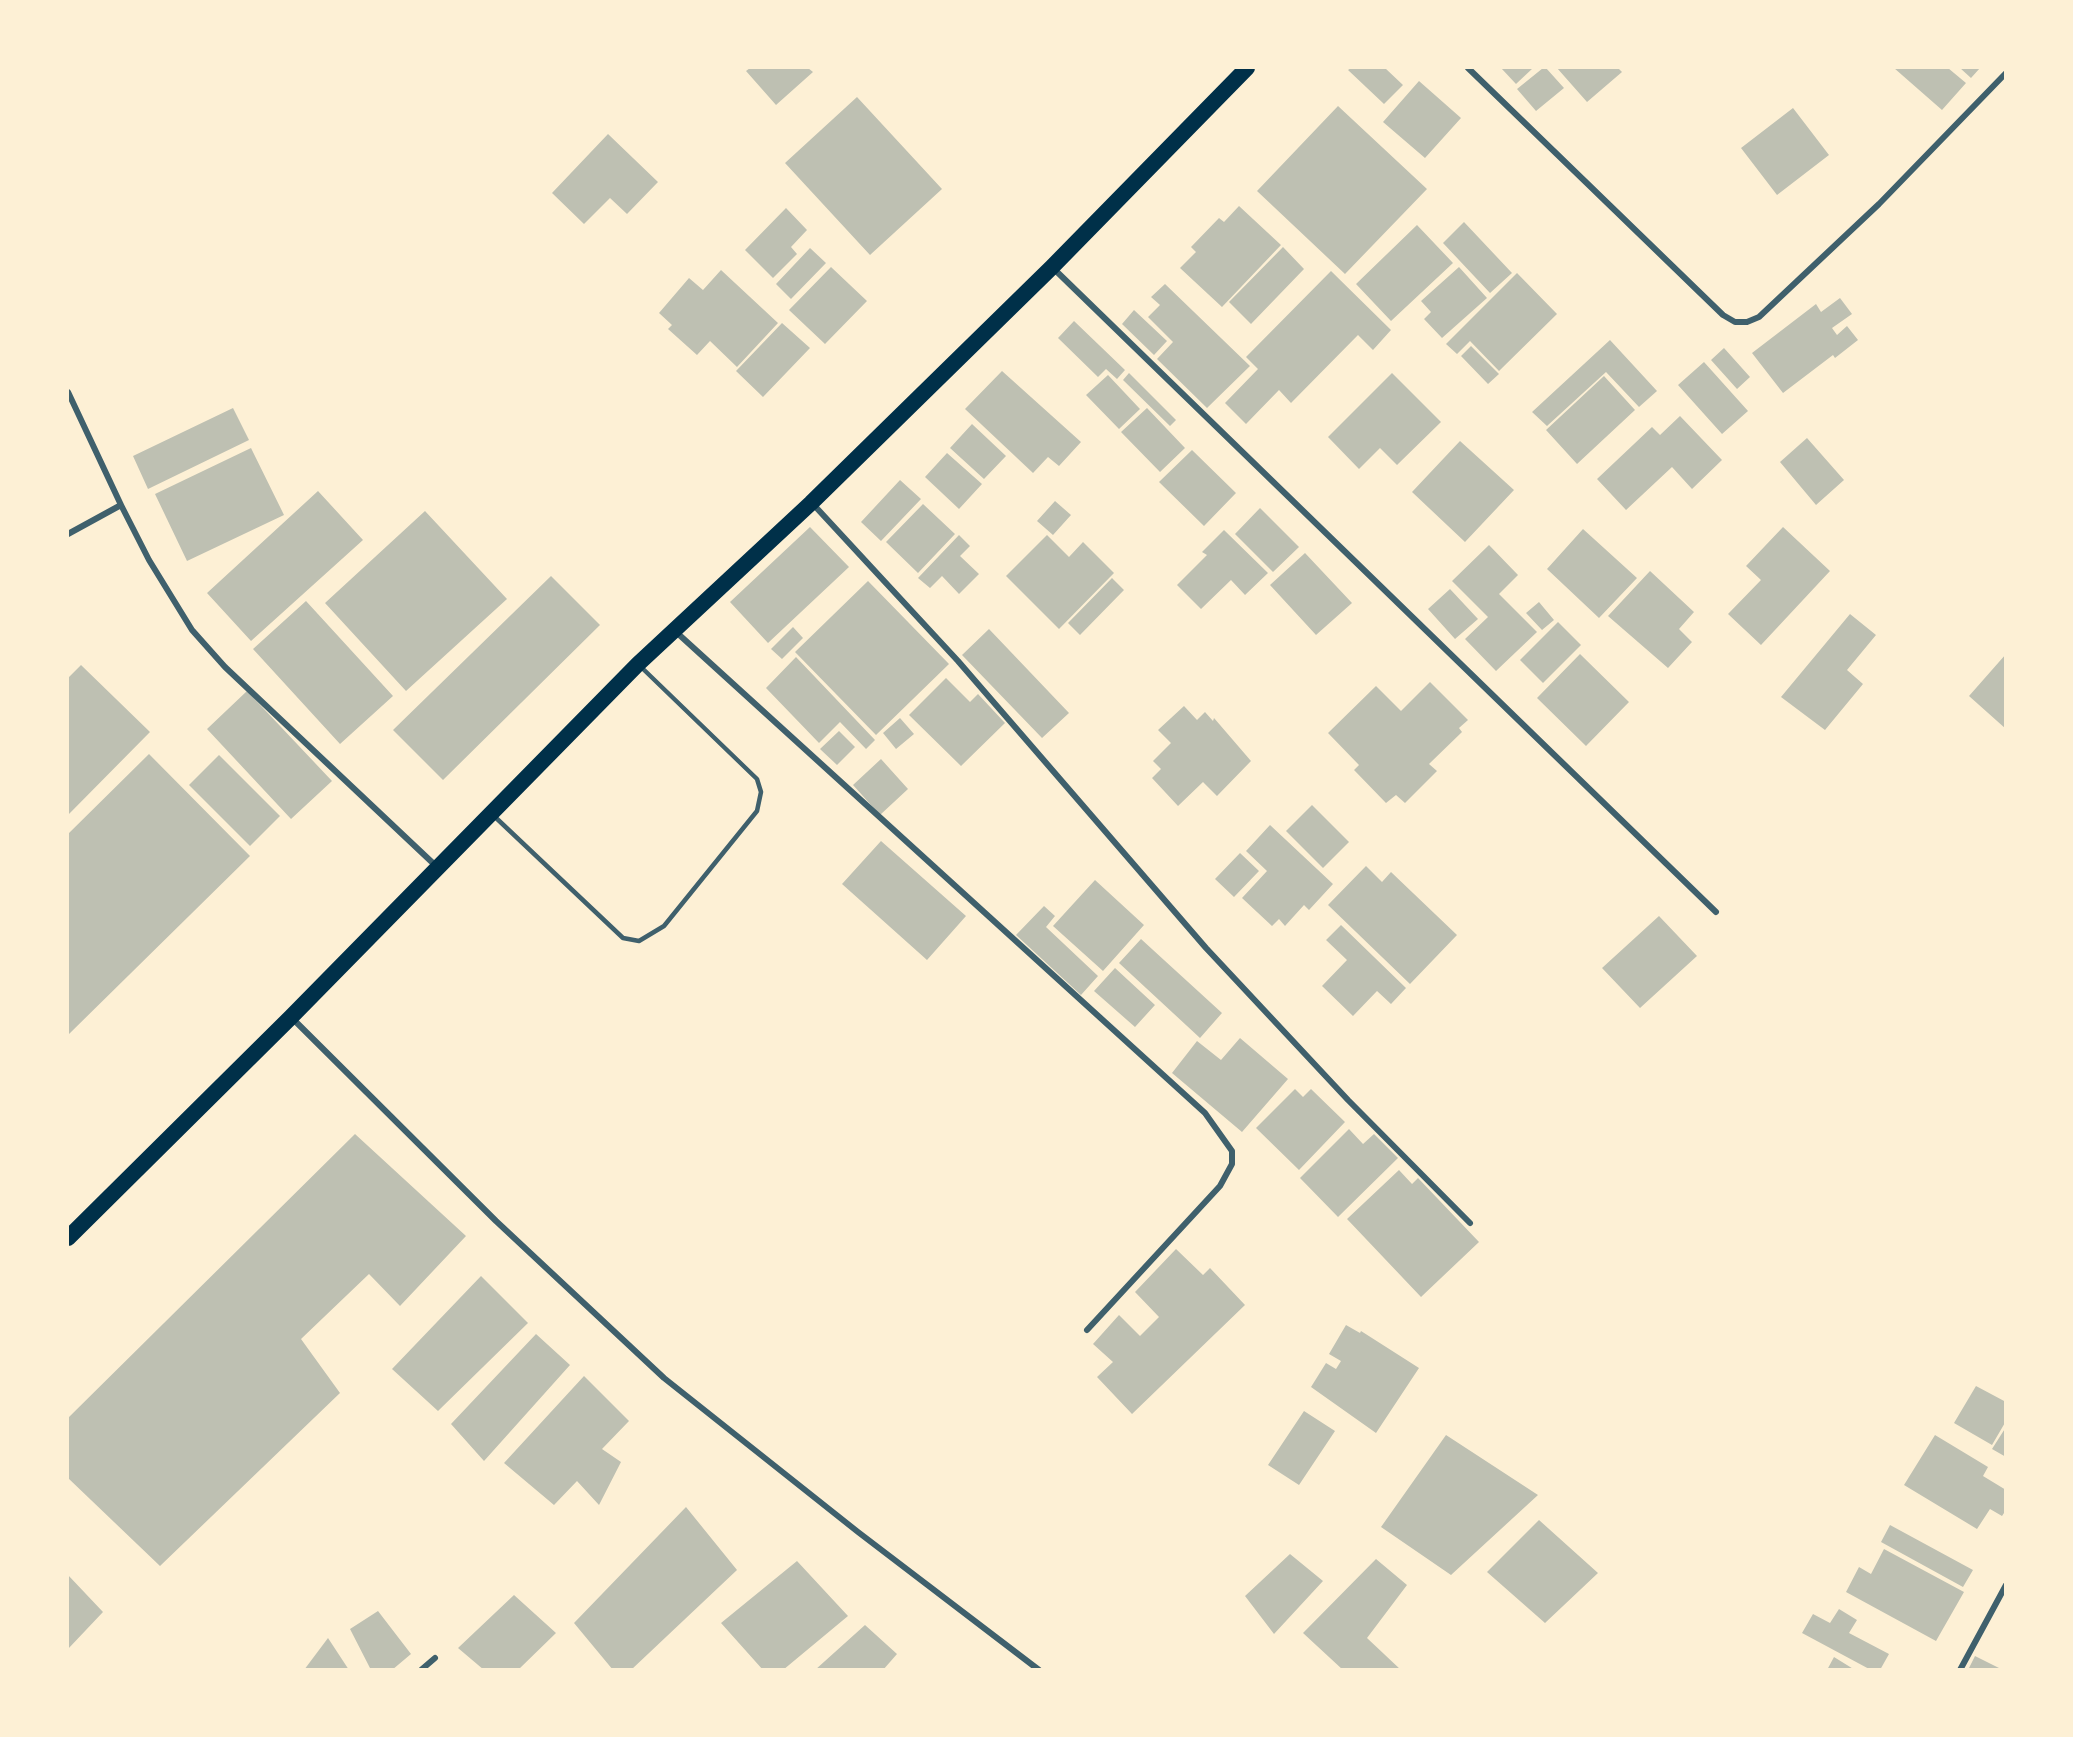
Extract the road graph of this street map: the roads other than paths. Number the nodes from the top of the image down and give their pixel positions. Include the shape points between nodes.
1 (1247, 68) edge
2 (1468, 68) edge
3 (2006, 74) edge
4 (1052, 267) junction
5 (68, 392) edge
6 (811, 503) junction
7 (121, 505) junction
8 (68, 534) edge
9 (675, 631) junction
10 (638, 664) junction
11 (491, 813) junction
12 (438, 868) junction
13 (1716, 912) dead end
14 (291, 1017) junction
15 (1470, 1223) dead end
16 (68, 1238) edge
17 (1087, 1330) dead end
18 (2006, 1585) edge
19 (435, 1658) dead end
20 (421, 1670) edge
21 (1038, 1670) edge
22 (1960, 1670) edge

1 - 4 highway
2 - 3 street via 1723,315 1735,322 1759,317 1879,204
4 - 6 highway
4 - 13 street
5 - 7 street
6 - 9 highway
6 - 15 street via 958,661 1214,956
7 - 8 street
7 - 12 street via 175,603 207,648
9 - 10 highway
9 - 17 street via 1205,1113 1232,1151 1232,1164 1220,1186
10 - 11 highway
10 - 11 lane via 757,779 761,792 757,811 664,926 639,941 623,938
11 - 12 highway
12 - 14 highway
14 - 16 highway
14 - 21 street via 496,1221 664,1378
18 - 22 street
19 - 20 street

